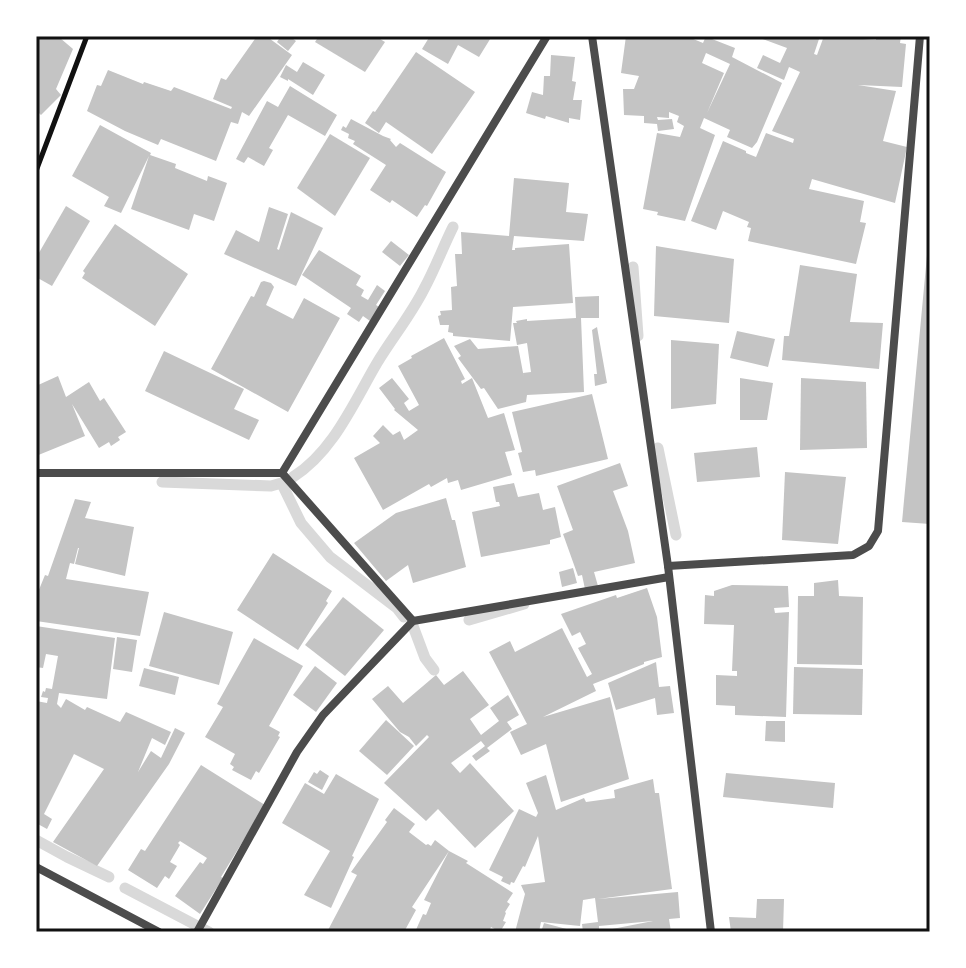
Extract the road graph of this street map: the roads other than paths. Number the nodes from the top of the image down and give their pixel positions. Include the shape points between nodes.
1 (547, 36) edge
2 (592, 36) edge
3 (920, 36) edge
4 (36, 473) edge
5 (282, 473) junction
6 (668, 566) junction
7 (669, 577) junction
8 (413, 621) junction
9 (36, 867) edge
10 (159, 932) edge
11 (197, 932) edge
12 (711, 932) edge

1 - 5 street
2 - 6 street
3 - 6 street via 878,531 869,546 853,555
4 - 5 street
5 - 8 street
6 - 7 street
7 - 8 street
7 - 12 street
8 - 11 street via 323,715 297,752
9 - 10 street

